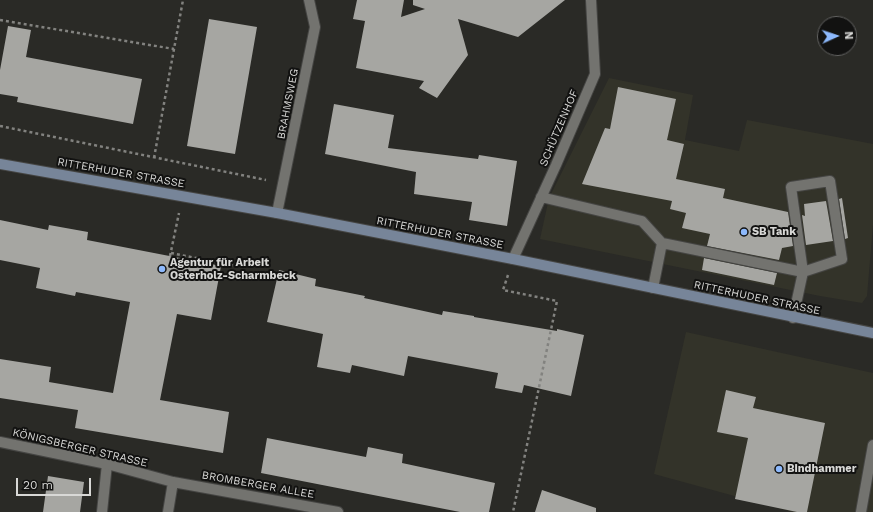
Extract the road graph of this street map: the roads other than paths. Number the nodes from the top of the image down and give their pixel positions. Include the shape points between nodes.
1 (309, 0) edge
2 (591, 0) edge
3 (0, 164) edge
4 (541, 197) junction
5 (277, 213) junction
6 (662, 244) junction
7 (513, 259) junction
8 (803, 272) junction
9 (653, 288) junction
10 (793, 318) junction
11 (873, 334) edge
12 (0, 442) edge
13 (873, 445) edge
14 (107, 464) junction
15 (173, 482) junction
16 (102, 512) edge
17 (168, 512) edge
18 (338, 512) edge
19 (861, 512) edge

1 - 5 street, BRAHMSWEG via 315,27
2 - 4 street, SCHÜTZENHOF via 595,74
3 - 5 street, RITTERHUDER STRASSE
4 - 6 street via 642,221
4 - 7 street, SCHÜTZENHOF
5 - 7 street, RITTERHUDER STRASSE
6 - 8 street
6 - 9 street
7 - 9 street, RITTERHUDER STRASSE
8 - 8 street via 791,187 830,181 842,259
8 - 10 street
9 - 10 street, RITTERHUDER STRASSE
10 - 11 street, RITTERHUDER STRASSE
12 - 14 street, KÖNIGSBERGER STRASSE
13 - 19 street
14 - 15 street, KÖNIGSBERGER STRASSE
14 - 16 street
15 - 17 street
15 - 18 street, BROMBERGER ALLEE

